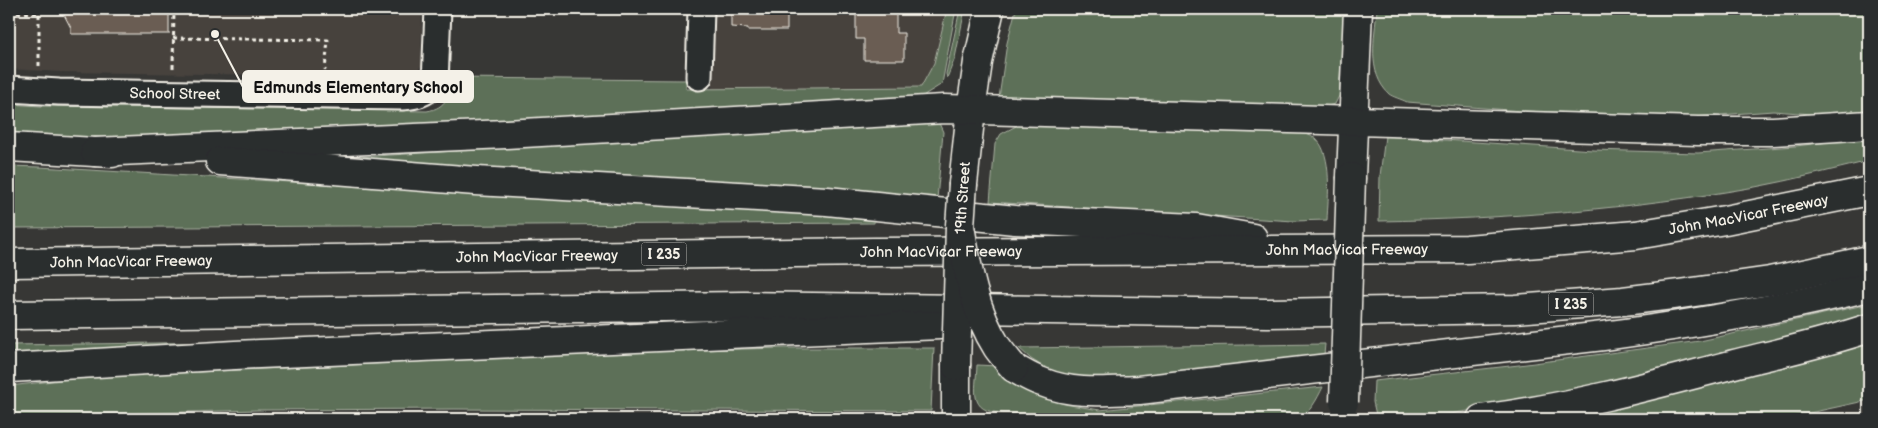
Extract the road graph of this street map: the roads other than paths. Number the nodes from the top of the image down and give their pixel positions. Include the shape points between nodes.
1 (438, 9) edge
2 (701, 9) edge
3 (990, 9) edge
4 (1358, 9) edge
5 (699, 77) dead end
6 (9, 89) edge
7 (971, 110) junction
8 (1354, 120) junction
9 (1869, 126) edge
10 (9, 147) edge
11 (95, 152) junction
12 (1869, 191) edge
13 (960, 226) junction
14 (1318, 250) junction
15 (1869, 260) edge
16 (9, 263) edge
17 (1869, 287) edge
18 (1268, 313) junction
19 (9, 315) edge
20 (1869, 328) edge
21 (9, 368) edge
22 (1343, 411) edge
23 (956, 419) edge
24 (1481, 419) edge

1 - 6 street, School Street via 435,83 423,94 402,97
2 - 5 street
3 - 7 main road, 19th Street
4 - 8 main road
7 - 8 main road
7 - 11 main road
7 - 13 main road, 19th Street, bridge
8 - 9 main road via 1698,131
8 - 22 main road, bridge
10 - 11 main road
11 - 14 main road via 476,181 827,201 1015,220 1196,228
12 - 14 main road, John MacVicar Freeway / I 235 via 1636,235 1467,249
13 - 17 main road, bridge via 970,282 983,320 997,347 1014,368 1041,382 1070,391 1149,389 1641,331 1811,302
13 - 23 main road, 19th Street, bridge
14 - 16 main road, John MacVicar Freeway / I 235 via 709,253
15 - 18 main road, I 235 via 1770,281 1623,300 1515,309
18 - 19 main road, I 235 via 744,306
18 - 21 main road via 606,339
20 - 24 main road via 1598,398

